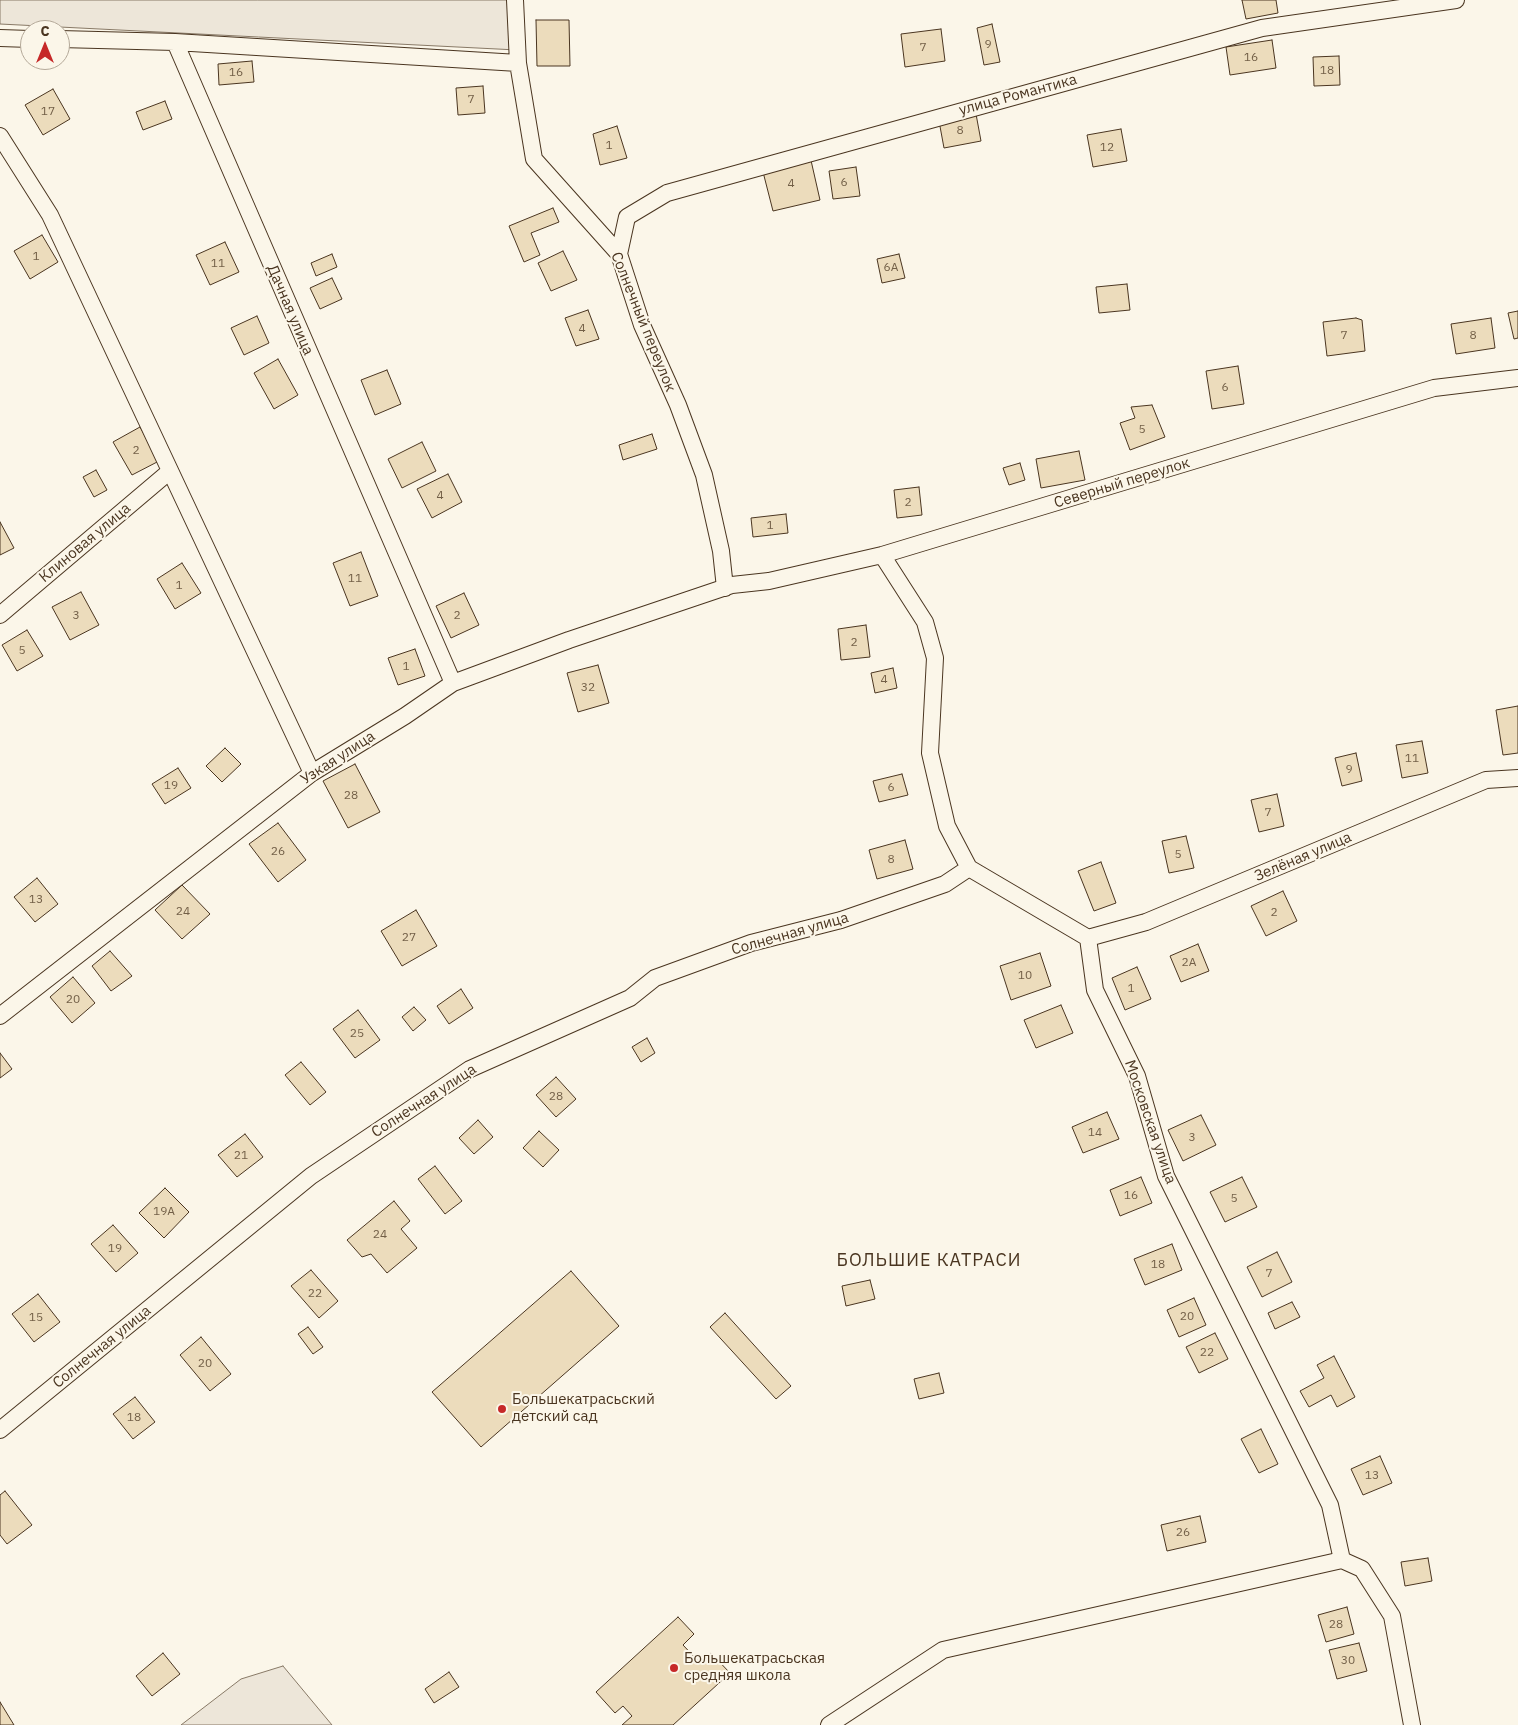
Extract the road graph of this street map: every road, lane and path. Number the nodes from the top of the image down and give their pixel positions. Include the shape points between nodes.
1 (515, 0) edge
2 (1456, 0) edge
3 (0, 38) edge
4 (20, 39) edge
5 (70, 39) edge
6 (175, 42) junction
7 (517, 56) junction
8 (0, 136) edge
9 (619, 254) junction
10 (1518, 378) edge
11 (170, 471) junction
12 (882, 556) junction
13 (725, 588) junction
14 (0, 615) edge
15 (453, 683) junction
16 (312, 773) junction
17 (1518, 778) edge
18 (969, 868) junction
19 (1088, 938) junction
20 (0, 1016) edge
21 (0, 1430) edge
22 (1342, 1560) junction
23 (829, 1725) edge
24 (1412, 1725) edge

1 - 7 street, Солнечный переулок
2 - 9 street, улица Романтика via 1262,28 667,193 627,217
3 - 4 street
5 - 6 street
6 - 7 street
6 - 15 street, Дачная улица
7 - 9 street, Солнечный переулок via 534,159
8 - 11 street via 50,215
9 - 13 street, Солнечный переулок via 642,325 704,474 721,551
10 - 12 street, Северный переулок via 1434,388
11 - 14 street, Клиновая улица
11 - 16 street
12 - 13 street, Северный переулок
12 - 18 street via 925,622 935,658 930,753 947,826
13 - 15 street, Узкая улица
15 - 16 street, Узкая улица
16 - 20 street, Узкая улица
17 - 19 street, Зелёная улица via 1486,780 1146,922
18 - 19 street
18 - 21 street, Солнечная улица via 945,884 841,920 751,943 655,978 630,998 470,1069 311,1176
19 - 22 street, Московская улица via 1095,990 1137,1076 1166,1176 1330,1505
22 - 23 street via 944,1650
22 - 24 street via 1362,1569 1392,1616

